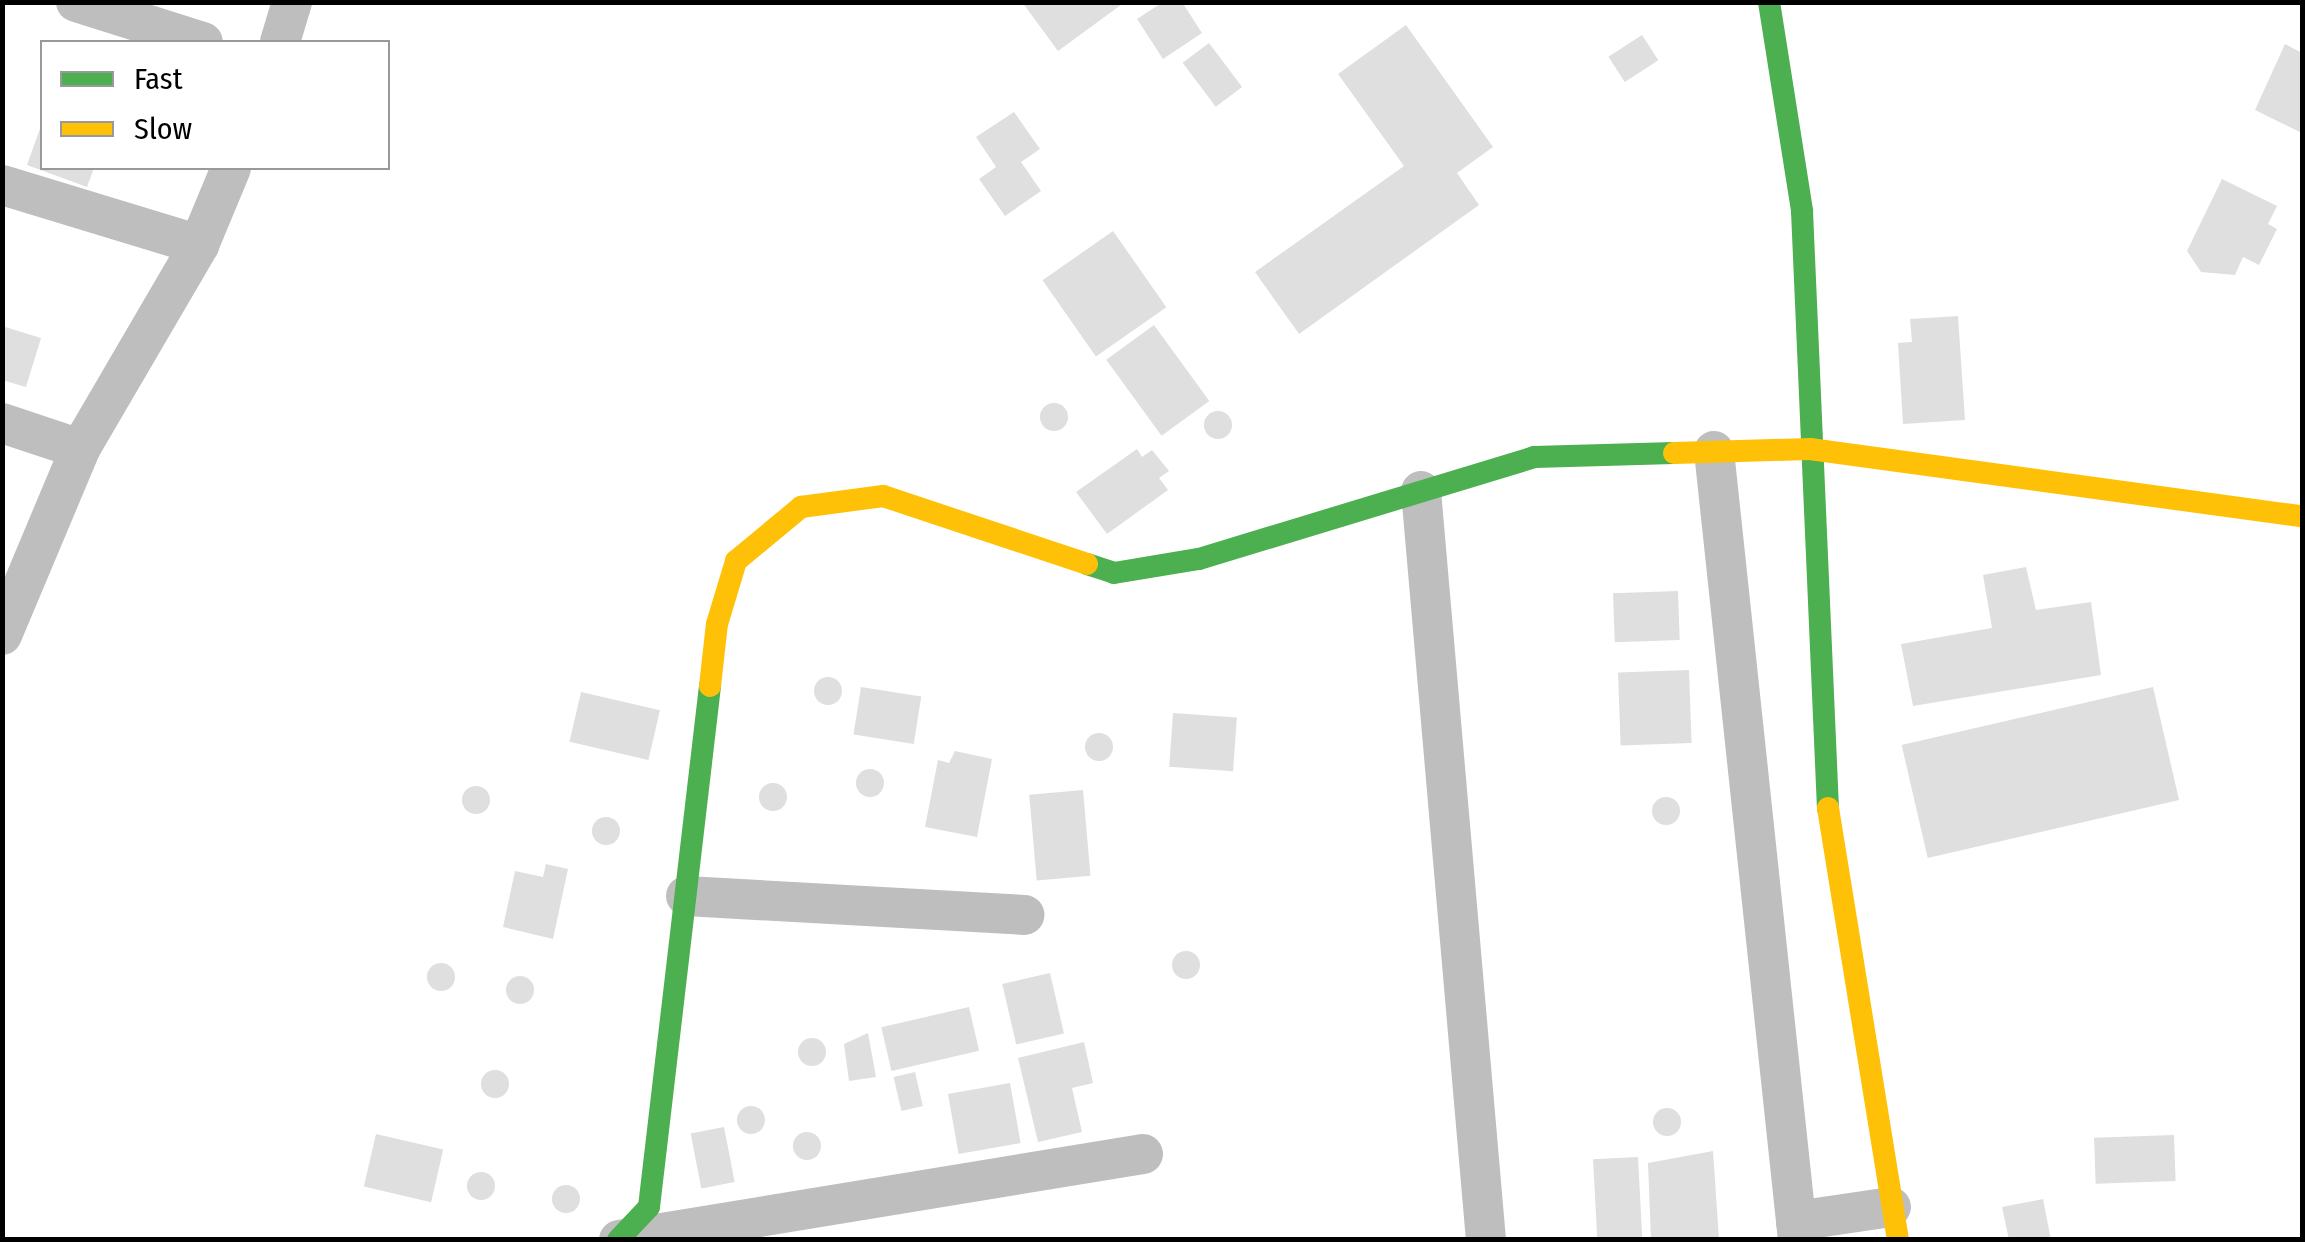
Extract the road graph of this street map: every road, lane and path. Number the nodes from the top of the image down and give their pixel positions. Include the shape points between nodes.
1 (76, 2) edge
2 (292, 2) edge
3 (1769, 2) edge
4 (196, 40) edge
5 (281, 40) edge
6 (230, 170) edge
7 (2, 185) edge
8 (199, 245) junction
9 (2, 423) edge
10 (80, 449) junction
11 (1810, 449) junction
12 (1714, 452) junction
13 (1422, 491) junction
14 (2302, 516) edge
15 (2, 634) edge
16 (686, 896) junction
17 (1024, 915) dead end
18 (1143, 1154) dead end
19 (1894, 1223) edge
20 (1797, 1230) edge
21 (618, 1240) edge
22 (1486, 1240) edge

1 - 4 street
2 - 5 street
3 - 11 street via 1802,211
6 - 8 street
7 - 8 street
8 - 10 street
9 - 10 street
10 - 15 street
11 - 12 street
11 - 14 street
11 - 19 street via 1822,750 1838,898
12 - 13 street via 1534,456
12 - 20 street
13 - 16 street via 1199,559 1114,574 883,496 801,508 736,561 722,608
13 - 22 street
16 - 17 street
16 - 21 street via 649,1206
18 - 21 street
19 - 20 street

